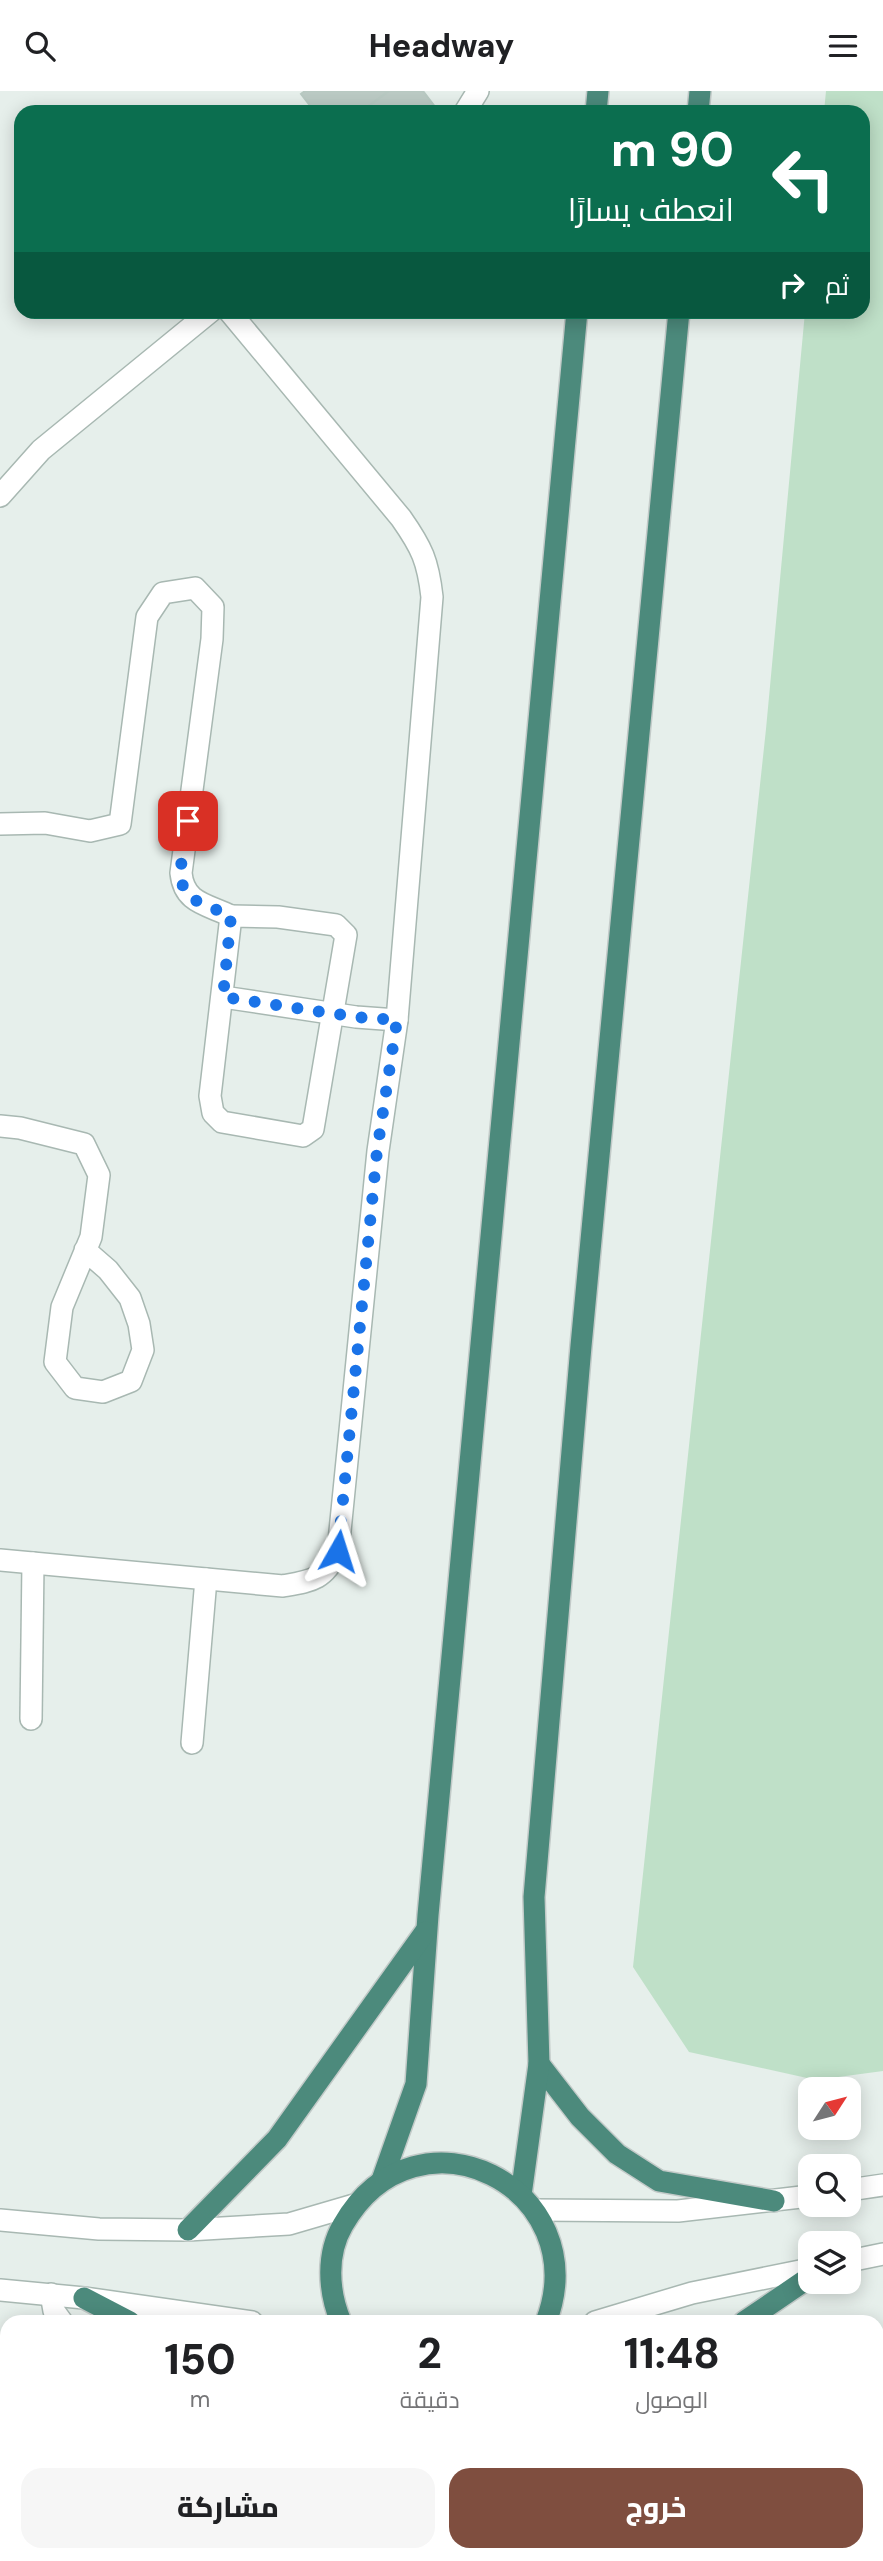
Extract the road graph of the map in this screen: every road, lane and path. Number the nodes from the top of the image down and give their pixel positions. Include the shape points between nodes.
1 (201, 319) edge
2 (236, 319) edge
3 (576, 319) edge
4 (678, 319) edge
5 (0, 496) edge
6 (0, 824) edge
7 (231, 916) junction
8 (223, 997) junction
9 (331, 1013) junction
10 (397, 1020) junction
11 (0, 1126) edge
12 (86, 1250) junction
13 (0, 1560) edge
14 (33, 1563) junction
15 (206, 1579) junction
16 (31, 1719) dead end
17 (192, 1743) dead end
18 (426, 1930) junction
19 (539, 2064) junction
20 (382, 2180) junction
21 (883, 2185) edge
22 (861, 2188) edge
23 (798, 2198) edge
24 (774, 2201) junction
25 (527, 2203) junction
26 (354, 2205) junction
27 (0, 2220) edge
28 (188, 2230) junction
29 (883, 2254) edge
30 (861, 2259) edge
31 (798, 2271) edge
32 (798, 2285) edge
33 (0, 2290) edge
34 (51, 2294) junction
35 (84, 2298) junction
36 (57, 2315) edge
37 (117, 2315) edge
38 (203, 2315) edge
39 (338, 2315) edge
40 (548, 2315) edge
41 (618, 2315) edge
42 (754, 2315) edge

1 - 5 street via 41,450
2 - 10 street via 401,518 428,567 432,597
3 - 18 highway
4 - 19 highway via 582,1332 534,1897
6 - 7 street via 45,823 90,831 120,824 147,617 163,593 195,588 213,607 212,639 182,886 188,896
7 - 8 street
7 - 9 street via 336,925 346,935
8 - 9 street
8 - 9 street via 210,1095 213,1113 222,1122 303,1136 313,1129
9 - 10 street
10 - 15 street via 377,1151 338,1551 330,1567 314,1580 283,1586
11 - 12 street via 84,1144 99,1175
12 - 12 street via 62,1307 55,1361 75,1388 103,1392 131,1381 143,1350 130,1298
13 - 14 street
14 - 15 street
14 - 16 street
15 - 17 street
18 - 20 highway via 416,2084
18 - 28 highway via 277,2139
19 - 24 highway via 580,2117 617,2154 659,2181
19 - 25 highway
20 - 25 highway via 423,2164 454,2164 504,2181
20 - 26 highway
21 - 22 street
23 - 24 street
24 - 25 street via 678,2211
25 - 40 highway via 551,2245 555,2283
26 - 28 street via 289,2224
26 - 39 highway via 337,2235 330,2269
27 - 28 street via 99,2229
29 - 30 street
31 - 41 street via 692,2293
32 - 42 highway
33 - 34 street
34 - 35 street
34 - 36 street
35 - 37 highway
35 - 38 street

